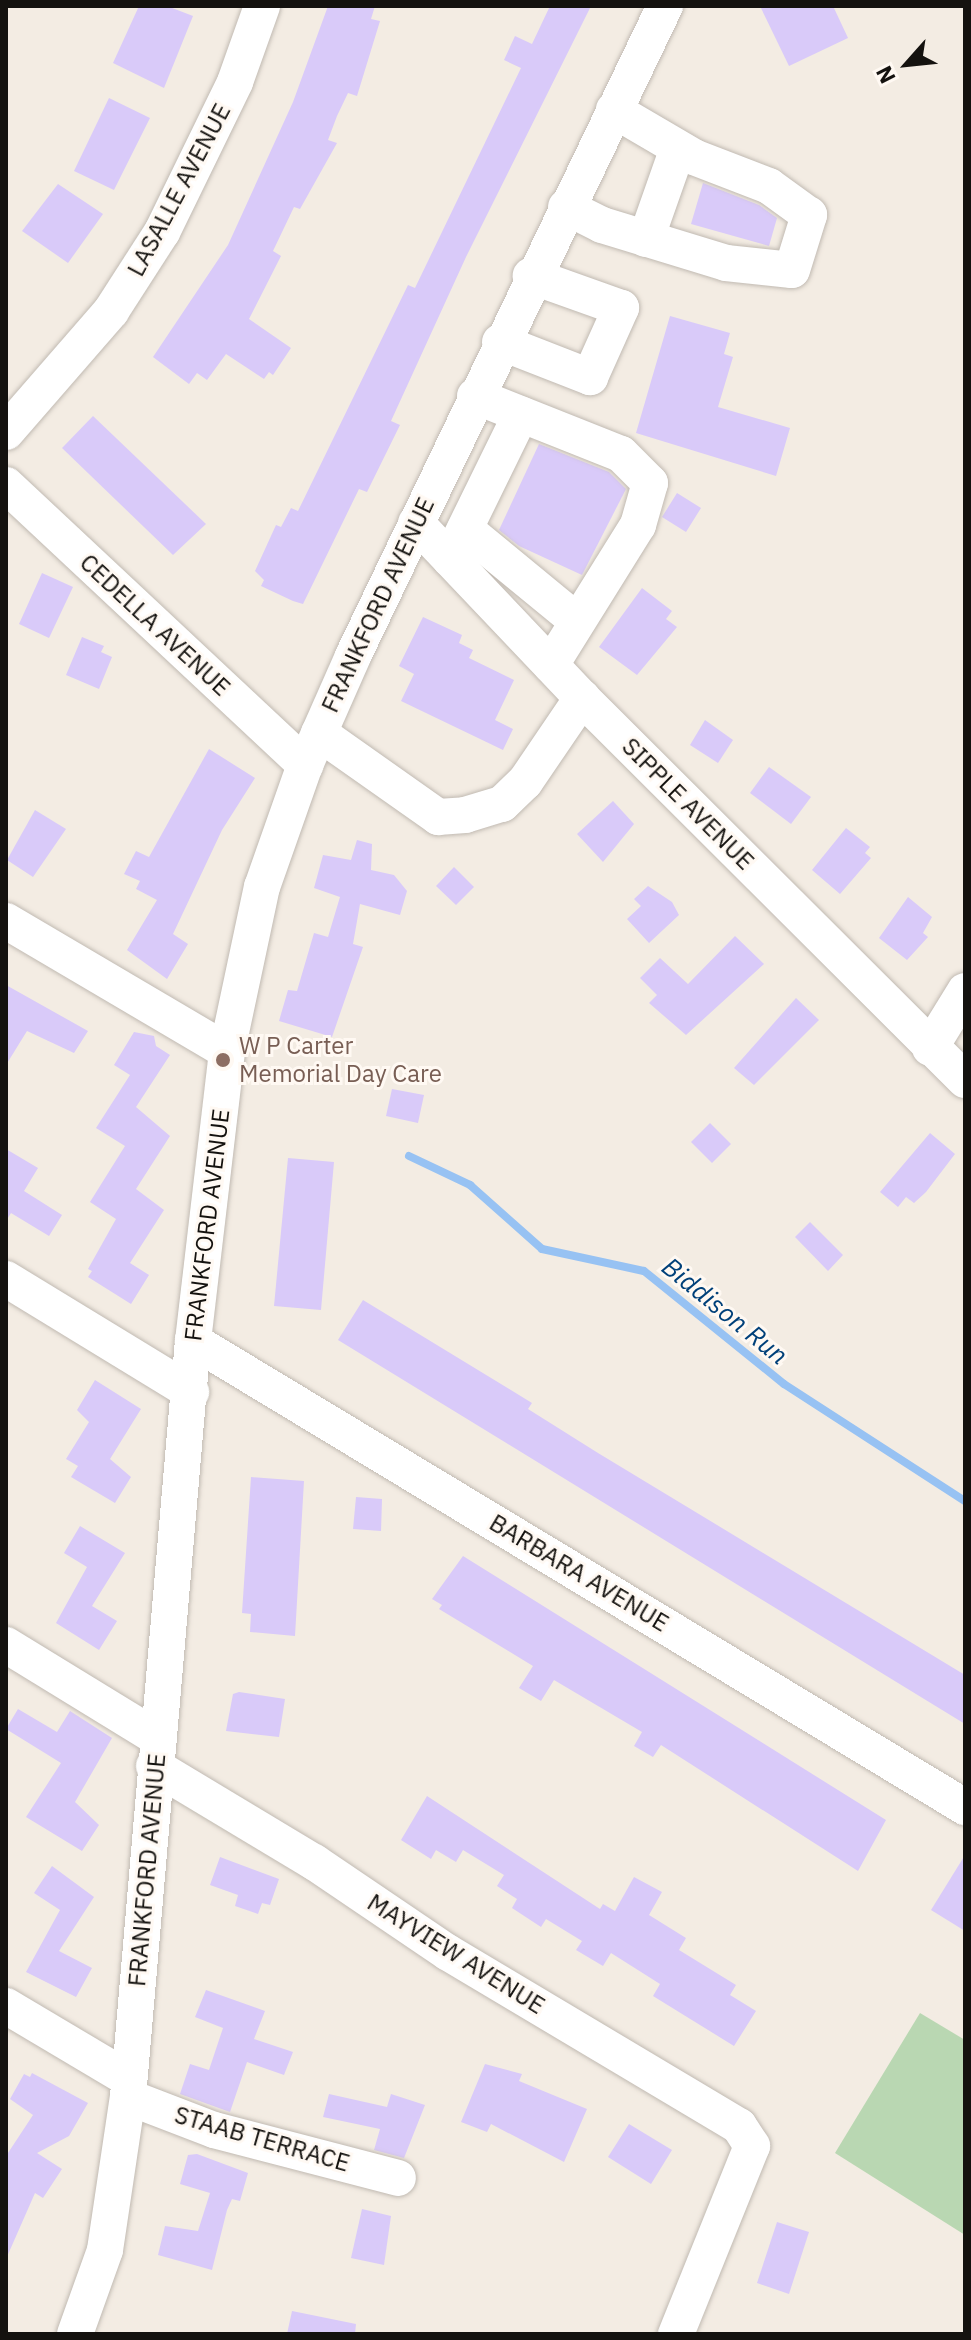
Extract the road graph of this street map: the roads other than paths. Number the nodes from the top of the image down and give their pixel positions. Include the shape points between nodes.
1 (262, 6) edge
2 (665, 6) edge
3 (614, 110) junction
4 (678, 148) junction
5 (566, 207) junction
6 (646, 239) junction
7 (531, 276) junction
8 (500, 342) junction
9 (475, 396) junction
10 (521, 414) junction
11 (6, 432) edge
12 (443, 466) junction
13 (6, 485) edge
14 (483, 492) junction
15 (416, 523) junction
16 (458, 544) junction
17 (522, 575) junction
18 (494, 606) junction
19 (577, 621) junction
20 (551, 665) junction
21 (582, 698) junction
22 (312, 749) junction
23 (6, 921) edge
24 (965, 991) edge
25 (930, 1048) junction
26 (227, 1051) junction
27 (965, 1080) edge
28 (6, 1279) edge
29 (193, 1341) junction
30 (191, 1392) junction
31 (6, 1645) edge
32 (156, 1752) junction
33 (965, 1807) edge
34 (6, 2006) edge
35 (129, 2088) junction
36 (398, 2178) dead end
37 (75, 2334) edge
38 (676, 2334) edge

1 - 11 street, LASALLE AVENUE via 235,82 162,232 111,311
2 - 3 street, FRANKFORD AVENUE
3 - 4 street
3 - 5 street, FRANKFORD AVENUE
4 - 6 street
4 - 6 street via 769,186 809,215 792,270 726,263
5 - 6 street
5 - 7 street, FRANKFORD AVENUE
7 - 8 street, FRANKFORD AVENUE
7 - 8 street via 621,308 590,377
8 - 9 street, FRANKFORD AVENUE
9 - 10 street
9 - 12 street, FRANKFORD AVENUE
10 - 14 street
10 - 19 street via 621,454 650,483 638,525
12 - 14 street
12 - 15 street, FRANKFORD AVENUE
13 - 22 street, CEDELLA AVENUE
14 - 16 street
15 - 16 street, SIPPLE AVENUE
15 - 22 street, FRANKFORD AVENUE
16 - 17 street
16 - 18 street, SIPPLE AVENUE
17 - 18 street
17 - 19 street
18 - 20 street, SIPPLE AVENUE
19 - 20 street
20 - 21 street, SIPPLE AVENUE
21 - 22 street, CEDELLA AVENUE via 525,782 502,804 465,815 438,817
21 - 25 street, SIPPLE AVENUE
22 - 26 street, FRANKFORD AVENUE via 262,887
23 - 26 street
24 - 25 street
25 - 27 street, SIPPLE AVENUE
26 - 29 street, FRANKFORD AVENUE
28 - 30 street
29 - 30 street, FRANKFORD AVENUE
29 - 33 street, BARBARA AVENUE
30 - 32 street, FRANKFORD AVENUE
31 - 32 street, MAYVIEW AVENUE
32 - 35 street, FRANKFORD AVENUE
32 - 38 street, MAYVIEW AVENUE via 447,1952 739,2126 752,2146
34 - 35 street, STAAB TERRACE
35 - 36 street, STAAB TERRACE via 214,2130
35 - 37 street, FRANKFORD AVENUE via 105,2250

